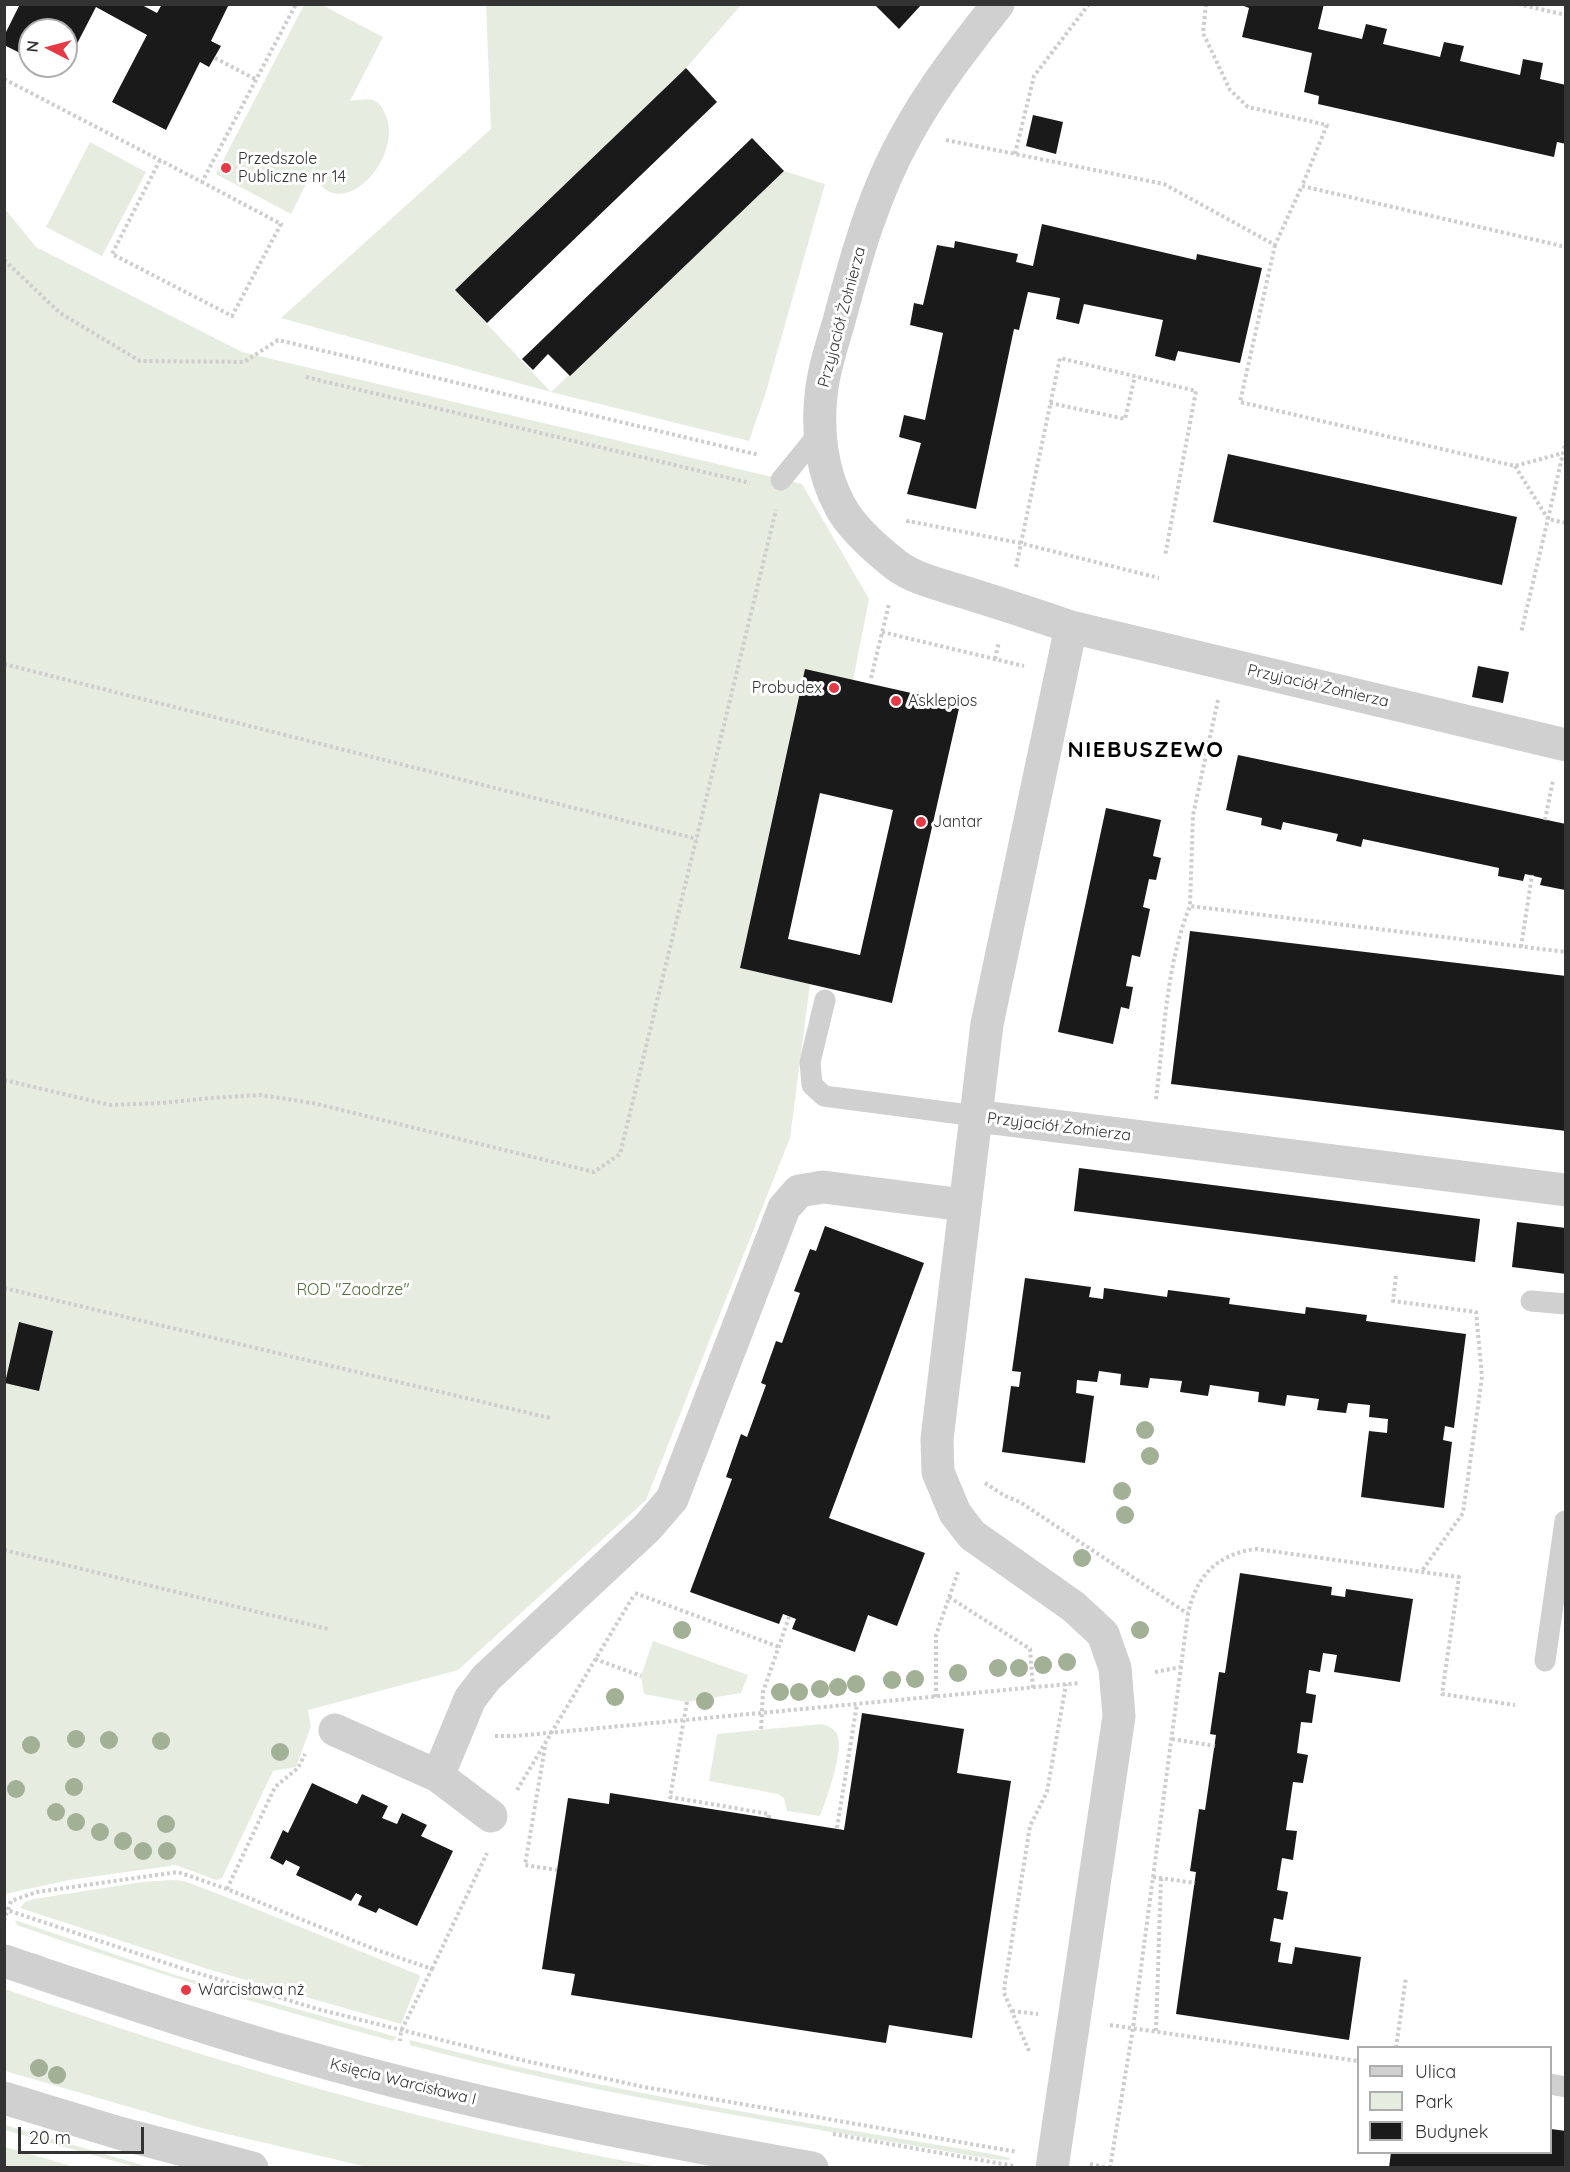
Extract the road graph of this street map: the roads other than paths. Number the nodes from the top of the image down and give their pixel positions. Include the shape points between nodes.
1 (998, 4) edge
2 (820, 432) junction
3 (777, 486) road end
4 (1071, 627) junction
5 (1566, 745) edge
6 (825, 1000) dead end
7 (976, 1116) junction
8 (1566, 1190) edge
9 (964, 1204) junction
10 (1531, 1301) dead end
11 (1566, 1304) edge
12 (1565, 1519) edge
13 (1545, 1661) dead end
14 (335, 1730) road end
15 (438, 1776) junction
16 (491, 1829) road end
17 (4, 1961) edge
18 (4, 2098) edge
19 (1038, 2160) edge
20 (252, 2168) edge
21 (812, 2168) edge

1 - 2 street, Przyjaciół Żołnierza via 951,64 893,159 850,279 821,395
2 - 3 lane
2 - 4 street, Przyjaciół Żołnierza via 825,467 840,507 898,567
4 - 5 street, Przyjaciół Żołnierza
4 - 7 street, Przyjaciół Żołnierza via 987,1024
6 - 7 lane via 810,1062 812,1085 824,1096
7 - 8 street, Przyjaciół Żołnierza
7 - 9 street
9 - 15 street via 823,1187 799,1191 784,1208 672,1499 647,1528 486,1678 470,1699
9 - 19 street via 938,1439 938,1472 955,1513 972,1535 1074,1607 1103,1634 1114,1668 1119,1716
10 - 11 lane
12 - 13 lane
14 - 15 street
15 - 16 street
17 - 21 street, Księcia Warcisława I via 202,2027 389,2079 569,2122
18 - 20 street

